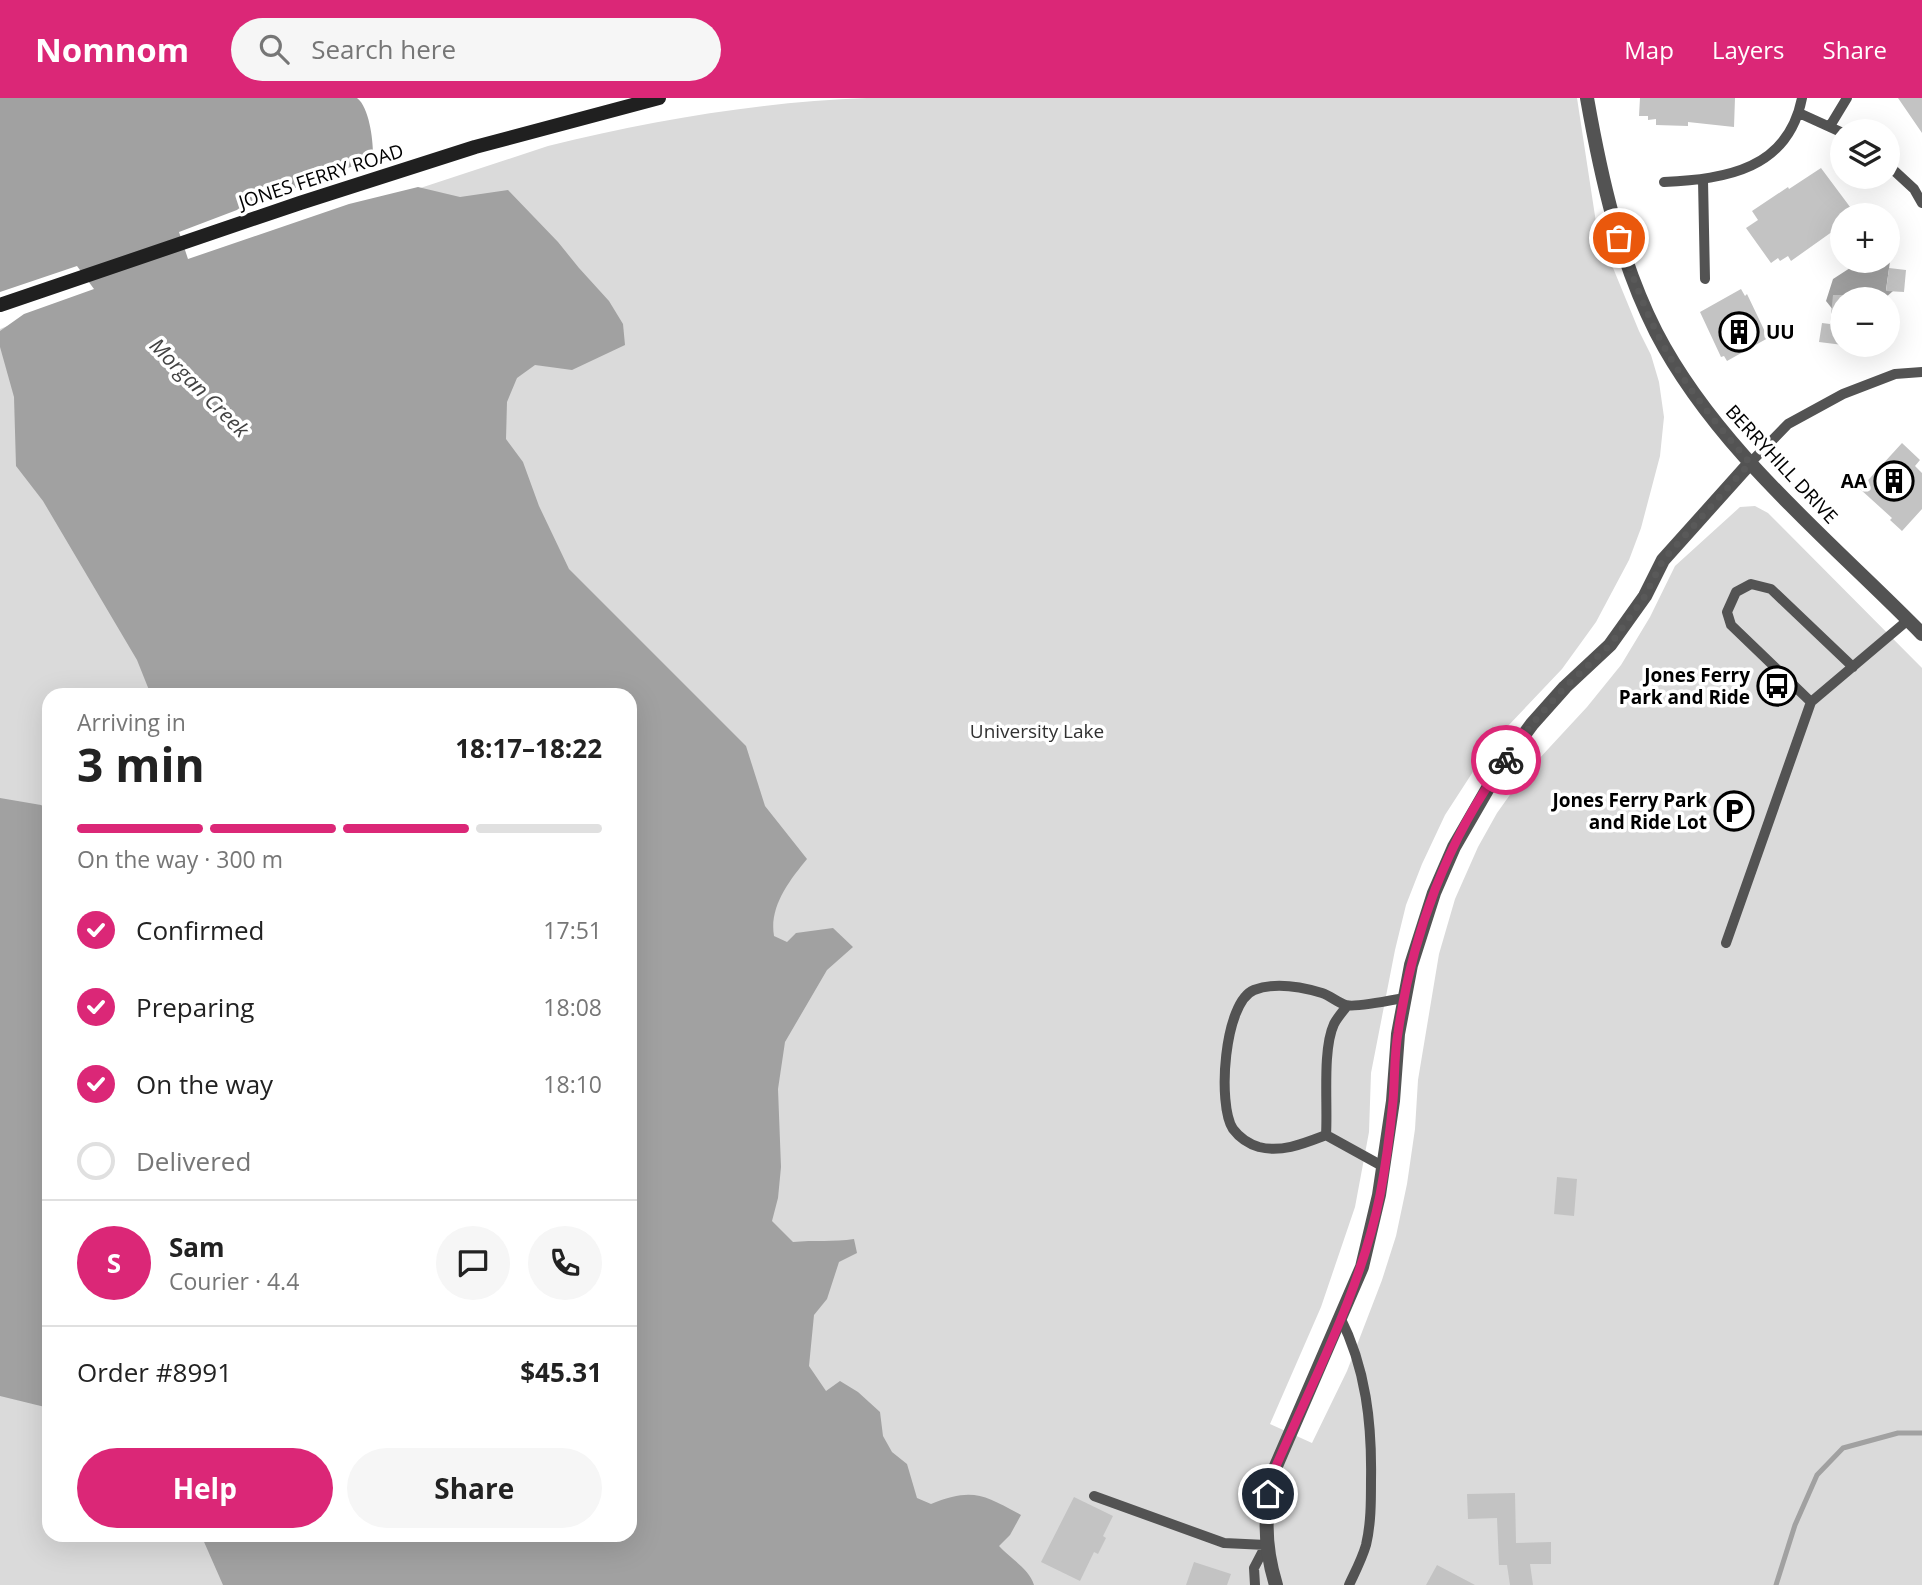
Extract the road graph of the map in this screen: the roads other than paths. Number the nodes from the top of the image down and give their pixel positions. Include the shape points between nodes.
1 (659, 98) edge
2 (1587, 98) edge
3 (1802, 98) edge
4 (1847, 98) edge
5 (1799, 113) junction
6 (1834, 119) edge
7 (1830, 126) edge
8 (1900, 176) edge
9 (1703, 180) junction
10 (1664, 182) dead end
11 (1922, 203) edge
12 (1705, 279) dead end
13 (2, 303) edge
14 (1922, 372) edge
15 (1750, 463) junction
16 (1909, 620) junction
17 (1922, 634) edge
18 (1853, 667) junction
19 (1811, 702) junction
20 (1726, 943) dead end
21 (1404, 998) junction
22 (1347, 1006) junction
23 (1326, 1135) junction
24 (1384, 1167) junction
25 (1340, 1317) junction
26 (1094, 1496) dead end
27 (1266, 1545) junction
28 (1255, 1585) edge
29 (1276, 1585) edge
30 (1349, 1585) edge

1 - 13 street, JONES FERRY ROAD via 475,147
2 - 15 street, BERRYHILL DRIVE via 1619,238 1651,320 1701,404
3 - 5 lane
4 - 6 lane
5 - 7 lane
5 - 9 lane via 1790,135 1759,163
8 - 11 lane
9 - 10 lane
9 - 12 lane
14 - 15 lane via 1895,373 1843,394 1788,424
15 - 16 street, BERRYHILL DRIVE
15 - 21 street via 1663,560 1645,596 1610,645 1565,687 1499,769 1454,847 1434,893
16 - 17 street, BERRYHILL DRIVE
16 - 18 lane
18 - 19 lane
18 - 19 lane via 1771,589 1751,584 1736,592 1727,612 1731,625
19 - 20 lane
21 - 22 lane
21 - 24 street
22 - 23 lane via 1334,1024 1329,1049
22 - 23 lane via 1322,993 1271,985 1252,991 1240,1002 1229,1027 1226,1103 1232,1127 1245,1141 1260,1147 1284,1148
23 - 24 lane
24 - 25 street via 1362,1267
25 - 27 street via 1276,1466 1268,1494
25 - 30 lane via 1365,1390 1371,1467 1366,1545
26 - 27 lane via 1224,1543
27 - 28 lane via 1254,1568
27 - 29 street

